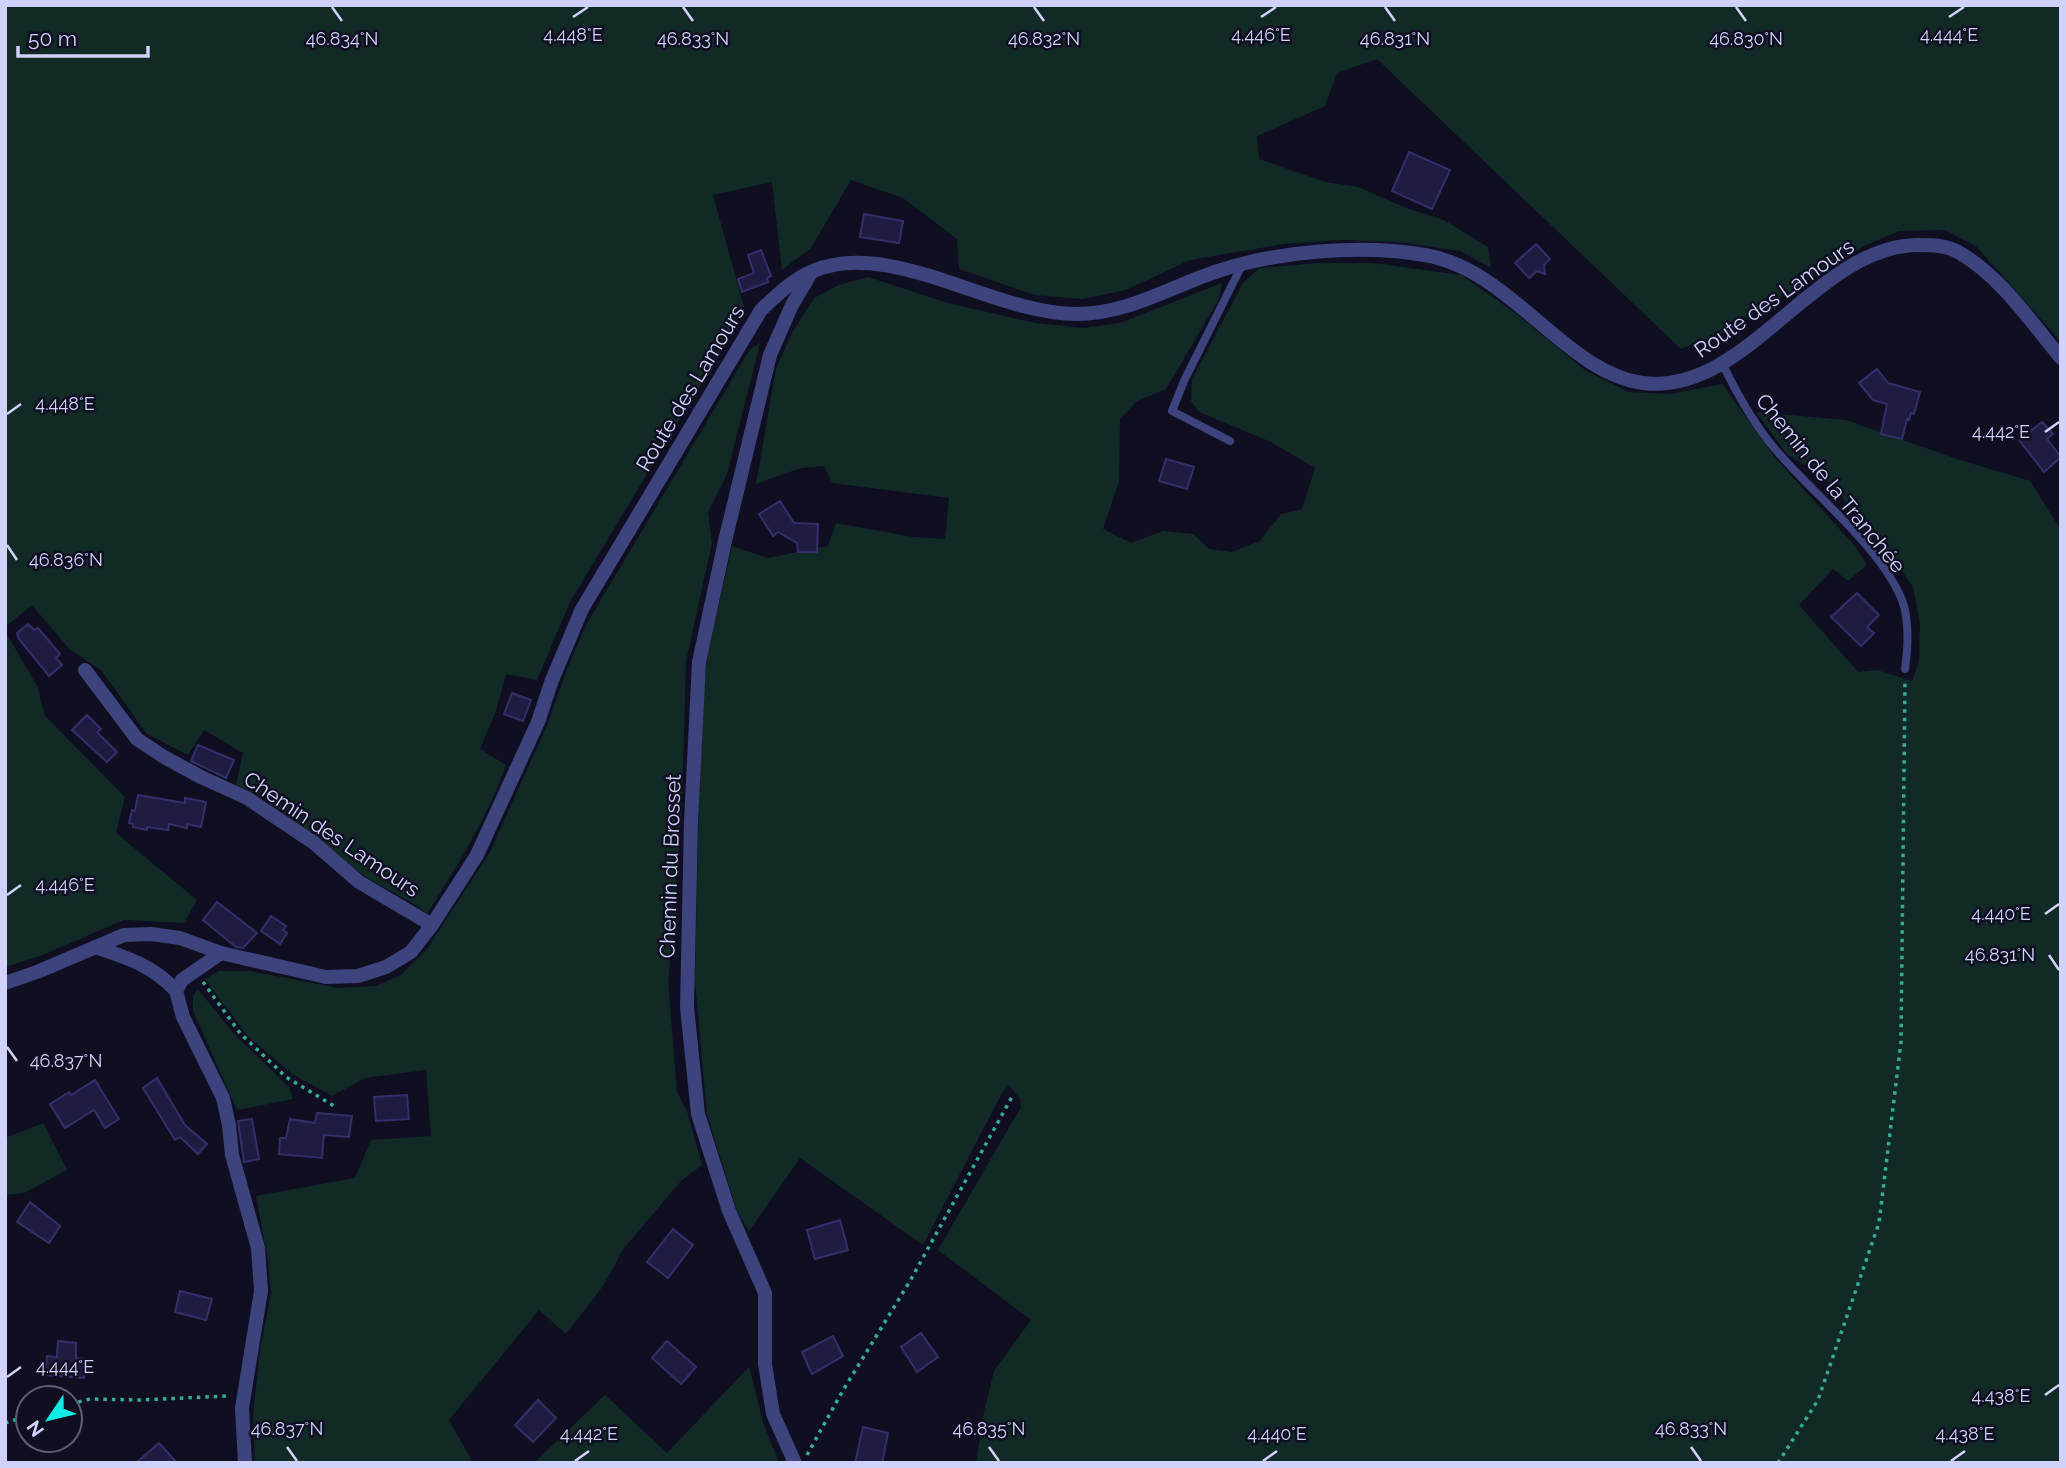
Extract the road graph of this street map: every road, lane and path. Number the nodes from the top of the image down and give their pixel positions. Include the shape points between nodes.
1 (1242, 265) junction
2 (812, 271) junction
3 (2061, 358) edge
4 (1723, 363) junction
5 (1230, 441) dead end
6 (1905, 669) joint
7 (85, 670) dead end
8 (432, 925) junction
9 (95, 947) junction
10 (221, 953) junction
11 (195, 970) junction
12 (5, 983) edge
13 (176, 991) junction
14 (1013, 1095) dead end
15 (334, 1106) dead end
16 (244, 1395) junction
17 (84, 1400) edge
18 (245, 1463) edge
19 (795, 1463) edge
20 (803, 1463) edge
21 (1778, 1463) edge

1 - 2 street, Route des Lamours via 1123,309 1080,314 1025,309 890,266 838,263
1 - 4 street, Route des Lamours via 1322,251 1426,255 1460,265 1611,373 1642,383 1668,383 1697,377
1 - 5 lane via 1172,411
2 - 8 street, Route des Lamours via 784,288 761,310 582,609 538,722 477,855
2 - 19 street, Chemin du Brosset via 770,355 699,662 688,993 698,1114 729,1211 765,1293 765,1364 773,1414
3 - 4 street, Route des Lamours via 1974,262 1956,250 1910,245 1880,251 1854,265
4 - 6 lane, Chemin de la Tranchée via 1741,402 1775,449 1858,537 1887,575 1902,602 1908,642
6 - 21 path via 1900,1042 1879,1223 1818,1400
7 - 8 street, Chemin des Lamours via 138,739 247,799 314,843 359,882
8 - 10 street, Route des Lamours via 411,953 358,976 327,976
9 - 10 street, Route des Lamours via 124,935 151,934 180,938
9 - 12 street, Route des Lamours
9 - 13 street via 153,970
10 - 11 street
11 - 13 street
11 - 15 path via 240,1033 286,1077
13 - 16 street via 183,1017 223,1098 232,1155 258,1248 261,1291
14 - 20 path
16 - 17 path
16 - 18 street

